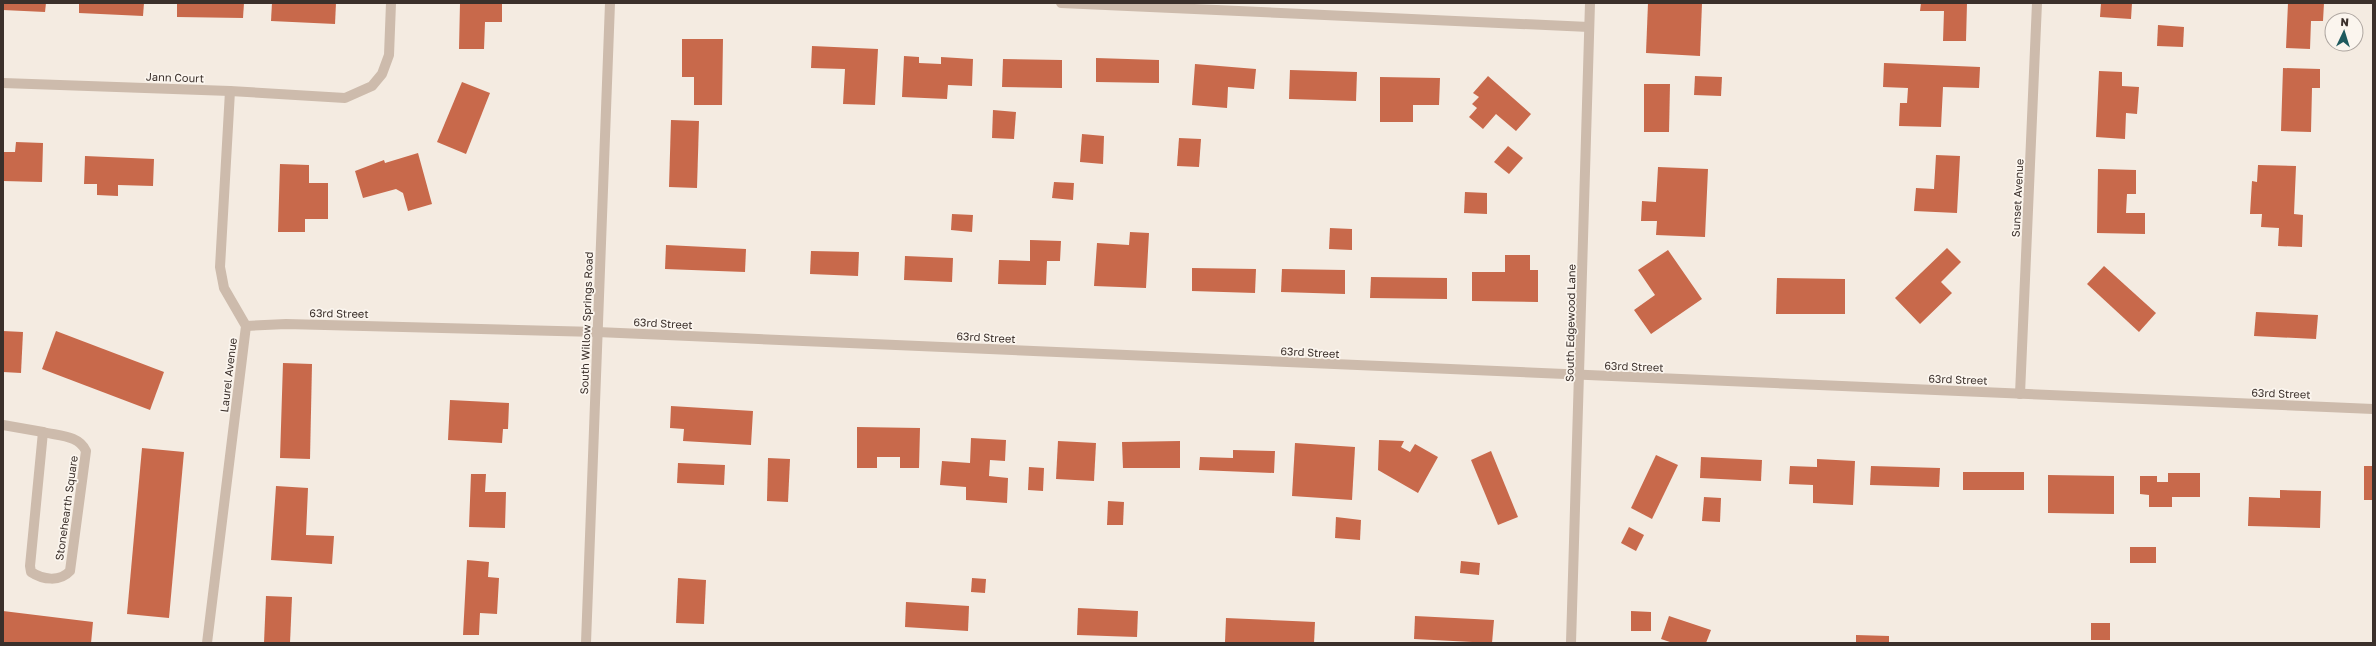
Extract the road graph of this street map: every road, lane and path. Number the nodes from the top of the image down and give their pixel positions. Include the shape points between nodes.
1 (391, 3) edge
2 (610, 3) edge
3 (1061, 3) edge
4 (1590, 3) edge
5 (2038, 3) edge
6 (1588, 27) junction
7 (3, 82) edge
8 (230, 91) junction
9 (246, 326) junction
10 (597, 332) junction
11 (1581, 376) junction
12 (2020, 394) junction
13 (2373, 409) edge
14 (3, 425) edge
15 (43, 432) junction
16 (207, 643) edge
17 (586, 643) edge
18 (1571, 643) edge

1 - 8 street, Jann Court via 389,55 382,74 372,86 346,98
2 - 10 street, South Willow Springs Road
3 - 6 street
4 - 6 street, South Edgewood Lane
5 - 12 street, Sunset Avenue
6 - 11 street, South Edgewood Lane
7 - 8 street, Jann Court
8 - 9 street, Laurel Avenue via 220,266 224,288
9 - 10 street, 63rd Street via 286,324
9 - 16 street, Laurel Avenue
10 - 11 street, 63rd Street
10 - 17 street, South Willow Springs Road
11 - 12 street, 63rd Street
11 - 18 street, South Edgewood Lane
12 - 13 street, 63rd Street
14 - 15 street, Stonehearth Square
15 - 15 street, Stonehearth Square via 30,566 31,572 37,576 59,579 70,571 86,451 83,444 77,440

